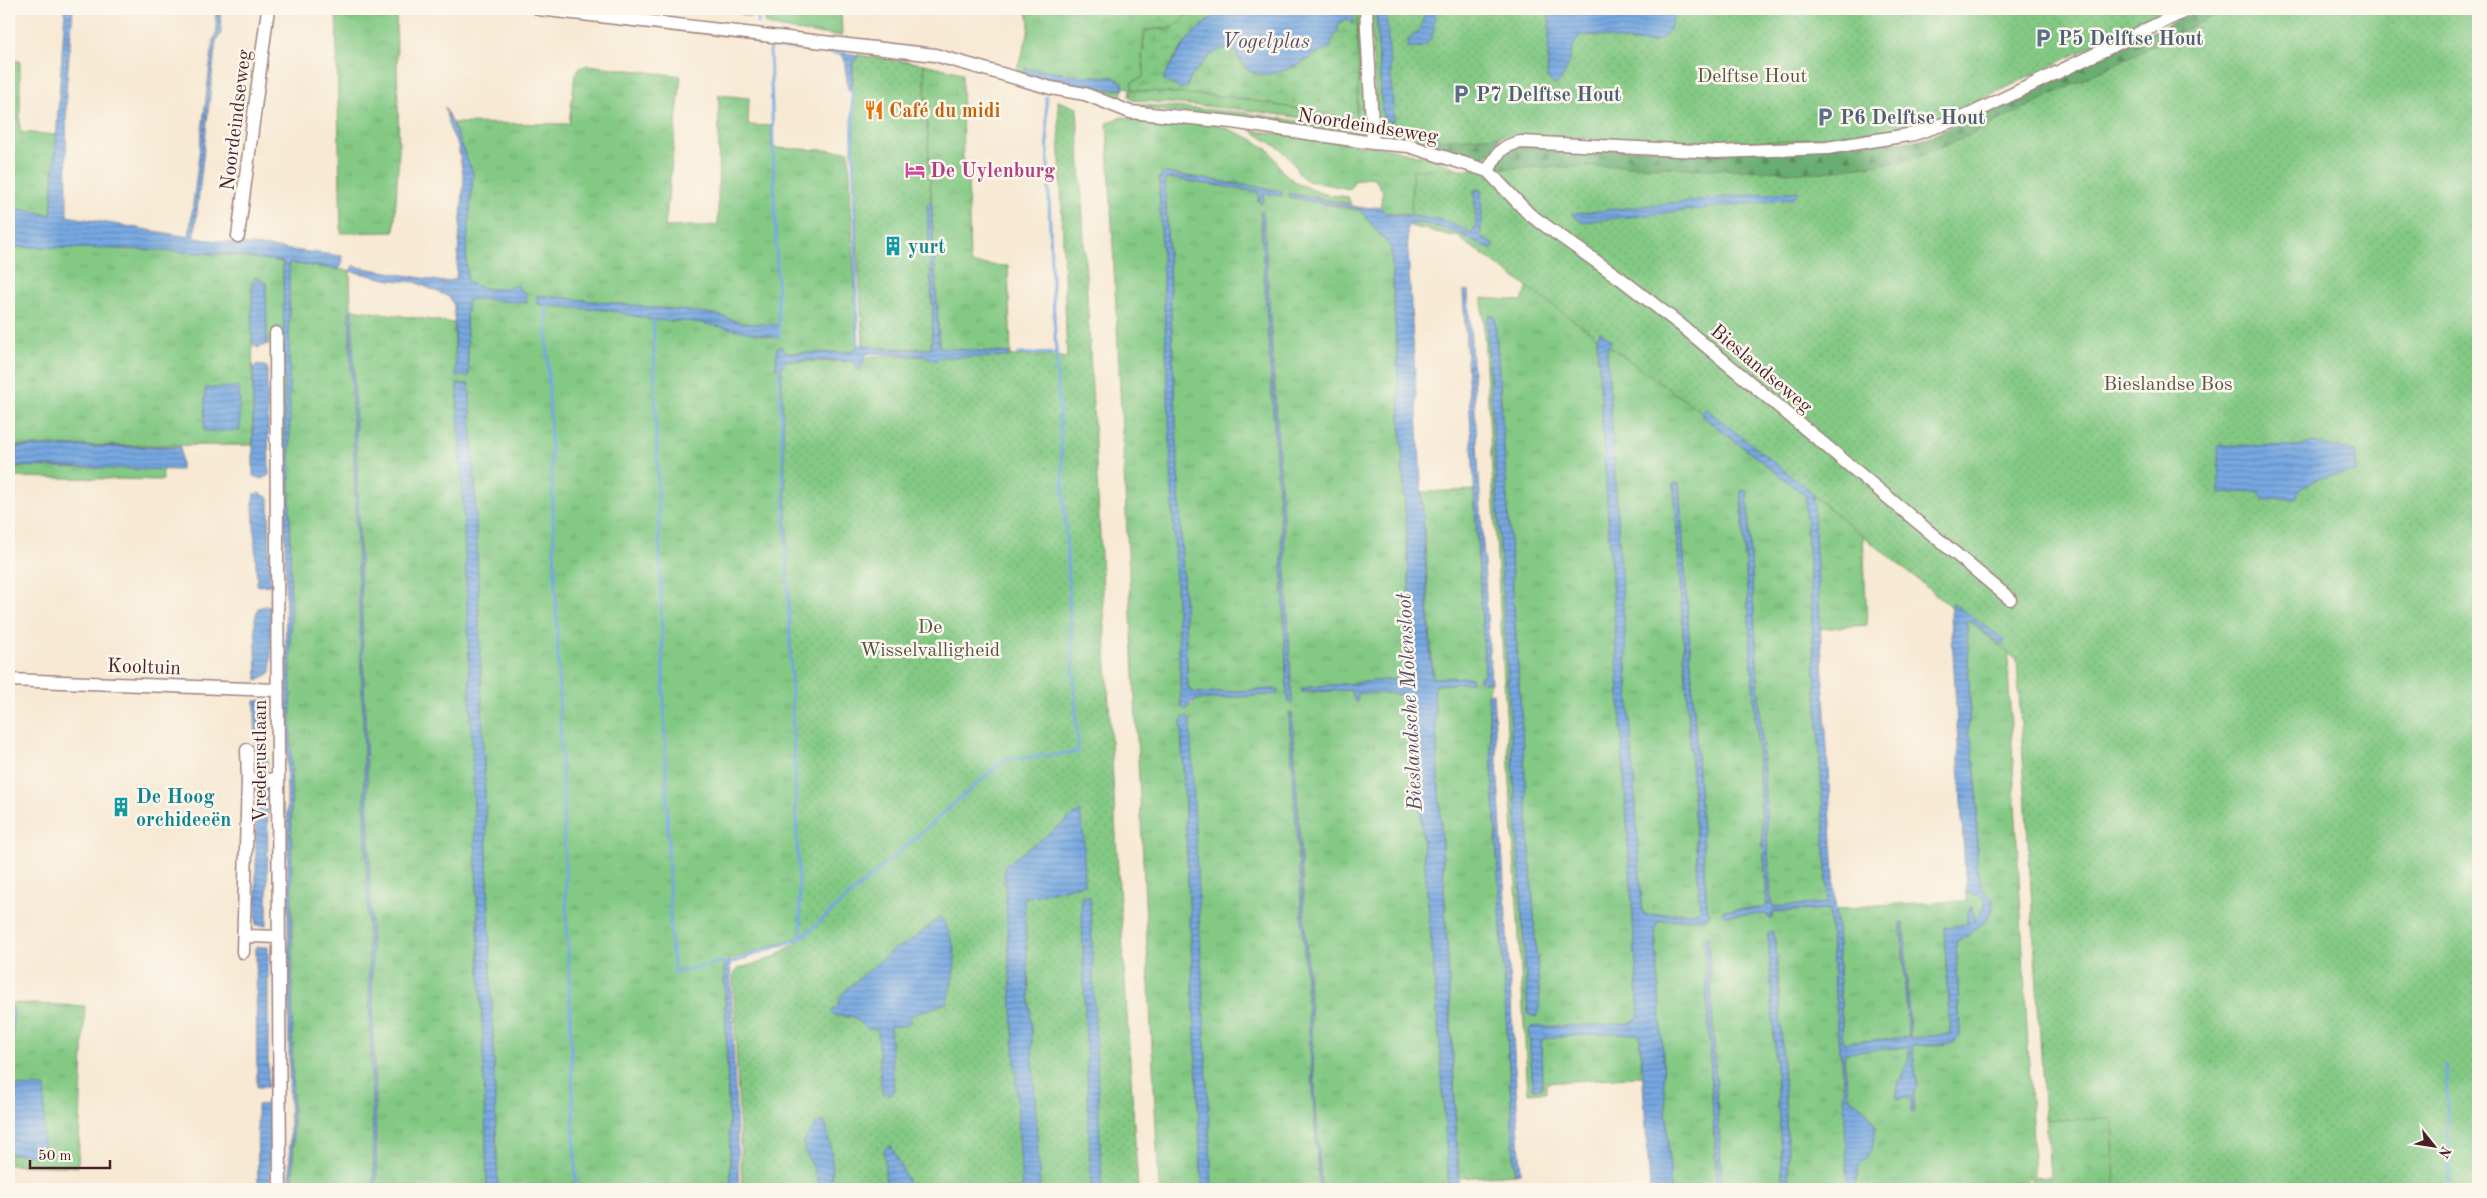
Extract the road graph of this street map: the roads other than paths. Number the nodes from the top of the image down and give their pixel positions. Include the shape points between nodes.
1 (268, 9) edge
2 (539, 9) edge
3 (1366, 9) edge
4 (2189, 9) edge
5 (1373, 143) junction
6 (1488, 170) junction
7 (238, 236) dead end
8 (276, 333) dead end
9 (2010, 599) dead end
10 (9, 680) edge
11 (278, 690) junction
12 (246, 750) dead end
13 (248, 779) junction
14 (278, 780) junction
15 (244, 936) junction
16 (279, 937) junction
17 (243, 952) dead end
18 (280, 1189) edge

1 - 7 street, Noordeindseweg
2 - 5 street, Noordeindseweg via 936,55 1051,88 1085,94 1130,112 1232,122
3 - 5 street
4 - 6 street via 1967,116 1914,134 1827,148 1717,152 1521,142 1508,144 1499,150
5 - 6 street, Noordeindseweg via 1420,149
6 - 9 street, Bieslandseweg via 1529,214 1682,326
8 - 11 street, Vrederustlaan
10 - 11 street, Kooltuin
11 - 14 street, Vrederustlaan
12 - 13 street
13 - 14 street
13 - 15 street
14 - 16 street, Vrederustlaan
15 - 16 street
15 - 17 street
16 - 18 street, Vrederustlaan

